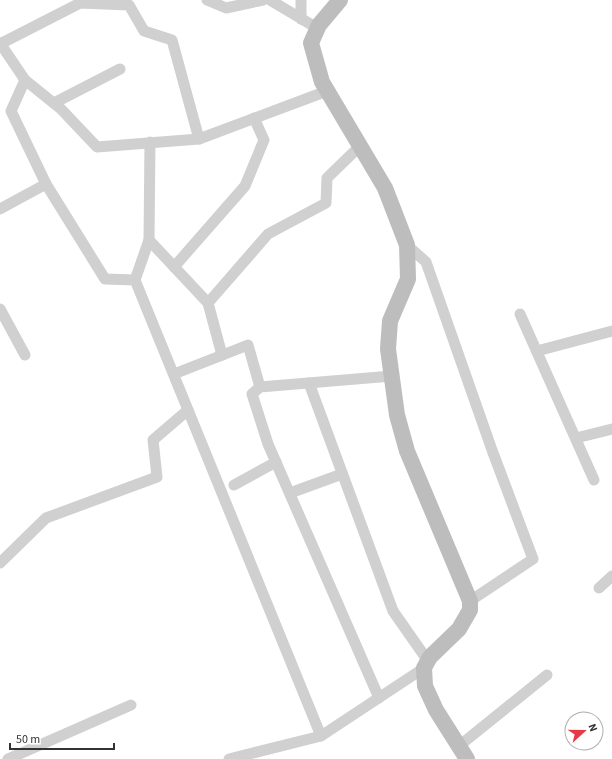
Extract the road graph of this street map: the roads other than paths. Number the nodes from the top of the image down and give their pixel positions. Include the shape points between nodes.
1 (207, 0) edge
2 (263, 0) edge
3 (270, 0) edge
4 (301, 0) edge
5 (340, 0) edge
6 (73, 3) edge
7 (301, 18) junction
8 (317, 28) junction
9 (0, 44) edge
10 (120, 69) dead end
11 (25, 80) junction
12 (327, 91) junction
13 (54, 103) junction
14 (254, 118) junction
15 (200, 138) junction
16 (150, 142) junction
17 (360, 146) junction
18 (46, 184) junction
19 (0, 208) edge
20 (150, 240) junction
21 (407, 245) junction
22 (174, 267) junction
23 (136, 280) junction
24 (208, 303) junction
25 (0, 309) edge
26 (520, 314) dead end
27 (612, 331) edge
28 (537, 351) junction
29 (25, 354) dead end
30 (222, 355) junction
31 (174, 374) junction
32 (392, 376) junction
33 (309, 383) junction
34 (260, 387) junction
35 (188, 410) junction
36 (612, 428) edge
37 (576, 438) junction
38 (276, 462) junction
39 (342, 474) junction
40 (594, 480) dead end
41 (234, 485) dead end
42 (290, 493) junction
43 (0, 563) edge
44 (612, 576) edge
45 (599, 588) dead end
46 (470, 601) junction
47 (426, 665) junction
48 (547, 675) dead end
49 (379, 698) junction
50 (131, 705) dead end
51 (321, 736) junction
52 (463, 752) edge
53 (8, 759) edge
54 (229, 759) edge

1 - 2 street via 226,8
3 - 7 street
4 - 7 street
5 - 8 street
6 - 9 street
6 - 15 street via 129,5 144,31 172,40
7 - 8 street
8 - 12 street via 311,43
9 - 11 street
10 - 13 street
11 - 13 street
11 - 18 street via 11,111
12 - 14 street
12 - 17 street
13 - 16 street via 97,147
14 - 15 street
14 - 22 street via 264,140 245,186
15 - 16 street
16 - 20 street
17 - 21 street via 385,188
17 - 24 street via 327,178 326,202 268,234
18 - 19 street
18 - 23 street via 105,279
20 - 22 street
20 - 23 street
21 - 32 street via 408,279 390,321 388,349
21 - 46 street via 426,262 533,559
22 - 24 street
23 - 31 street
24 - 30 street
25 - 29 street
26 - 28 street
27 - 28 street
28 - 37 street
30 - 31 street
30 - 34 street via 248,345
31 - 35 street
32 - 33 street
32 - 46 street via 397,415 407,451
33 - 34 street
33 - 39 street
34 - 38 street via 252,394
35 - 43 street via 153,440 157,477 46,518
35 - 51 street
36 - 37 street
37 - 40 street
38 - 41 street
38 - 42 street
39 - 42 street
39 - 47 street via 392,611
42 - 49 street
44 - 45 street
46 - 47 street via 470,610 459,629 430,657
47 - 49 street
47 - 52 street via 425,686 436,710
48 - 52 street
49 - 51 street
50 - 53 street
51 - 54 street

